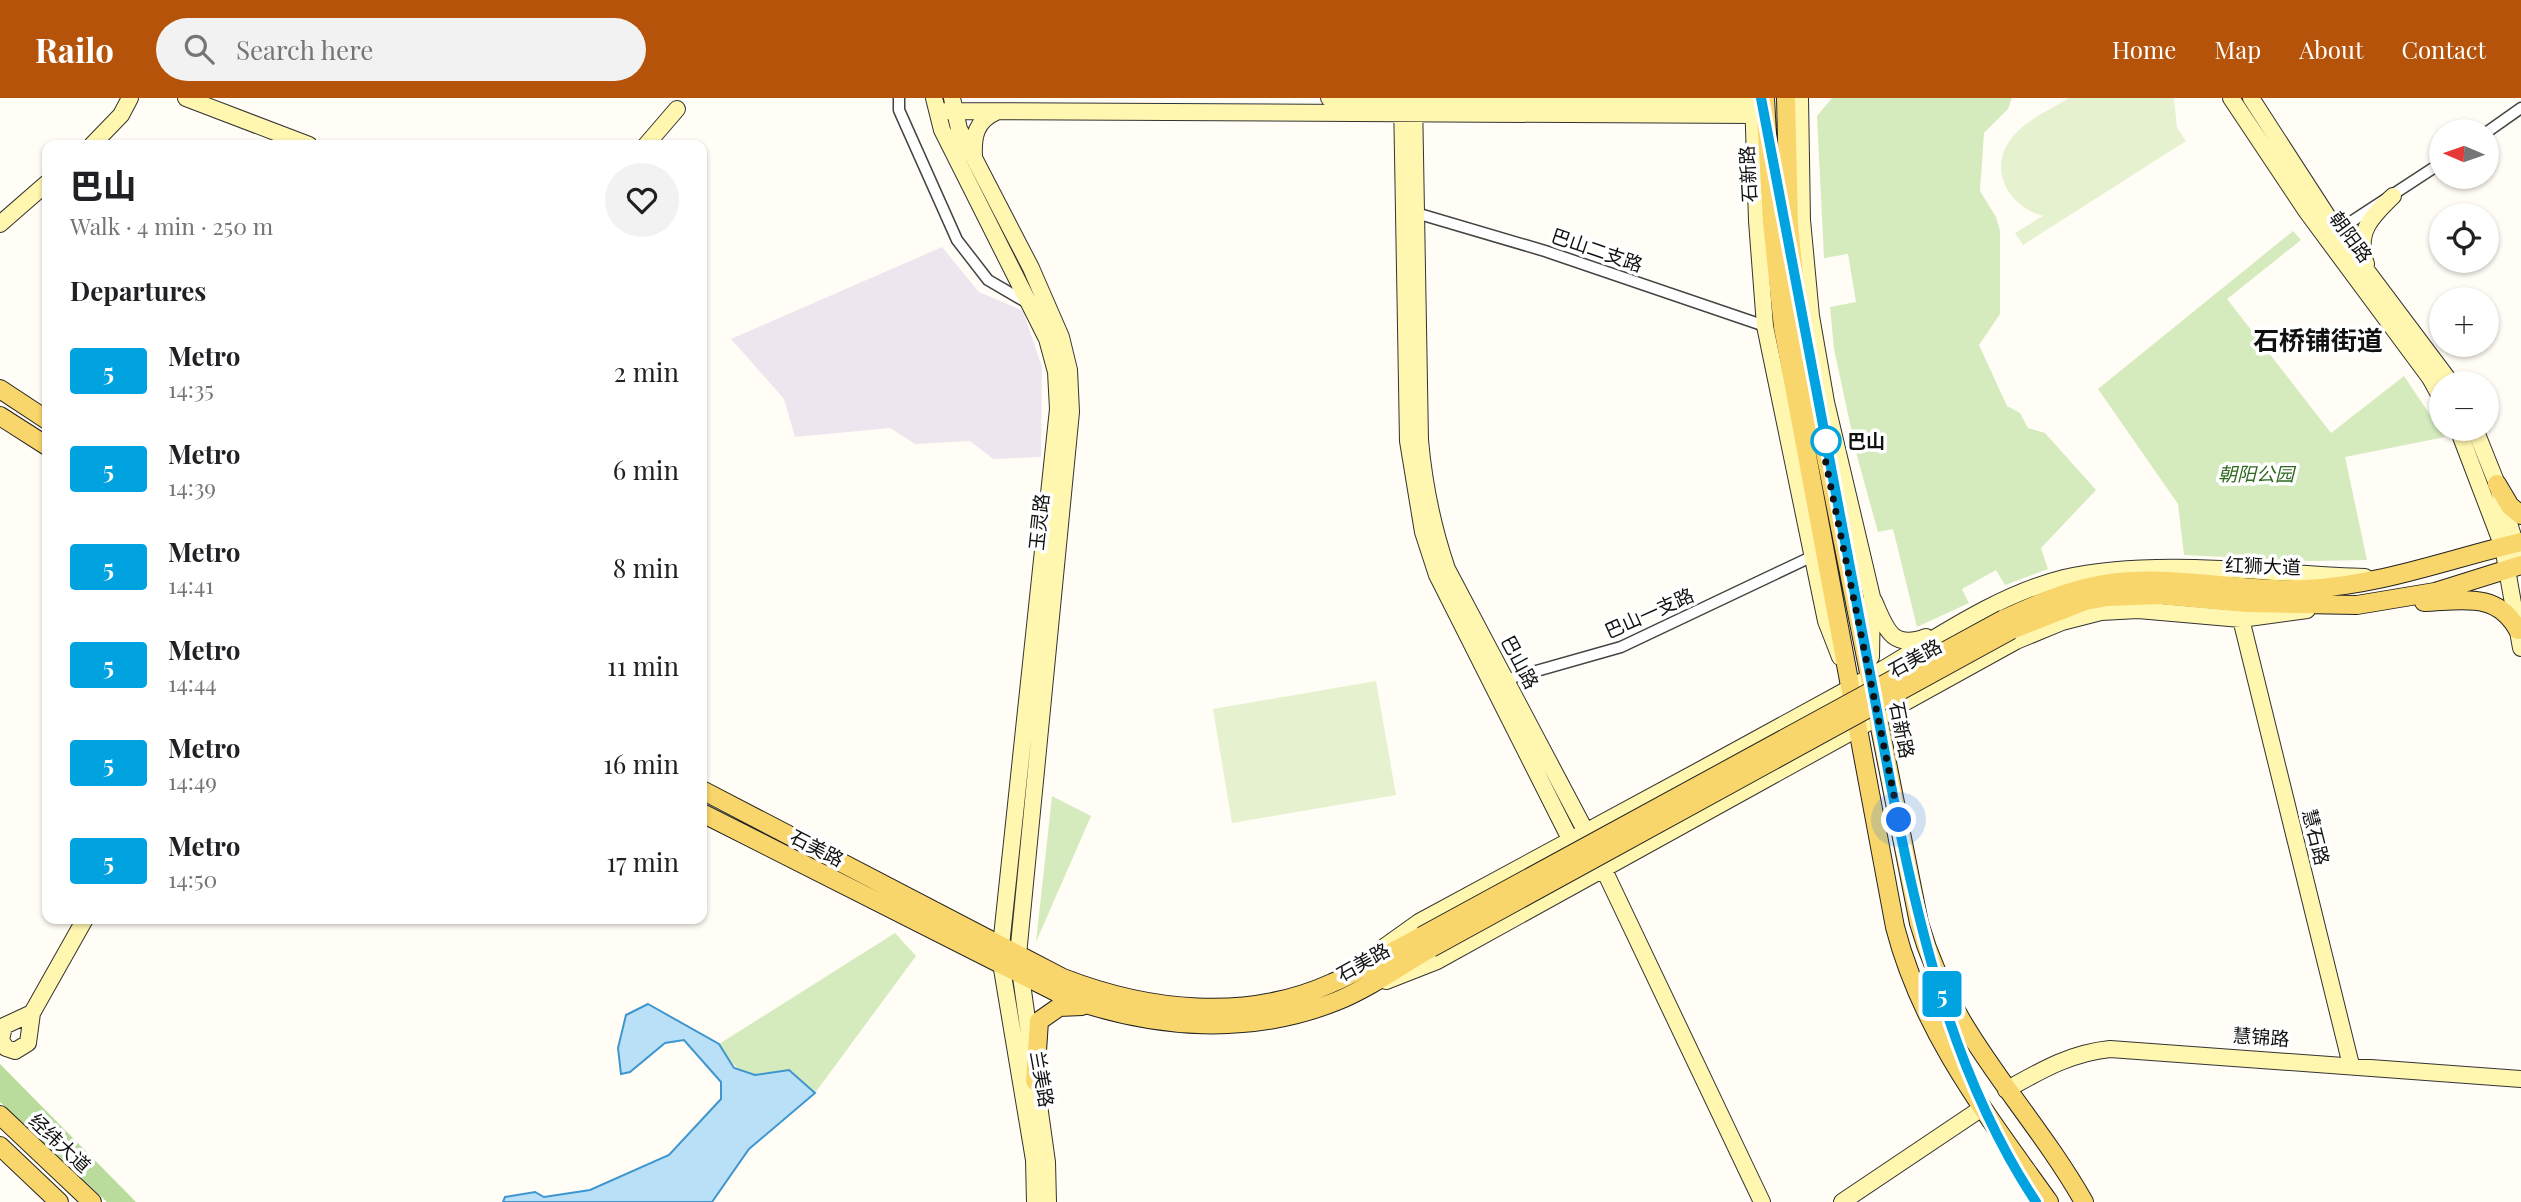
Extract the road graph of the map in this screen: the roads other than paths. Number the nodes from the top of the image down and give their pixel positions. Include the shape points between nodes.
1 (130, 98) edge
2 (186, 98) edge
3 (899, 98) edge
4 (1329, 98) edge
5 (1786, 98) edge
6 (1800, 98) edge
7 (1810, 98) edge
8 (2231, 98) edge
9 (2250, 98) edge
10 (1408, 103) edge
11 (1756, 103) edge
12 (935, 105) edge
13 (953, 105) edge
14 (2521, 108) edge
15 (677, 109) dead end
16 (997, 111) junction
17 (2499, 124) edge
18 (1800, 130) junction
19 (97, 140) edge
20 (296, 140) edge
21 (650, 140) edge
22 (975, 159) junction
23 (2429, 171) edge
24 (42, 187) edge
25 (2393, 196) junction
26 (1416, 213) junction
27 (0, 224) edge
28 (2332, 234) junction
29 (2369, 273) junction
30 (1031, 305) junction
31 (1765, 326) junction
32 (2442, 371) edge
33 (2429, 377) edge
34 (0, 389) edge
35 (1065, 410) junction
36 (0, 416) edge
37 (42, 417) edge
38 (2464, 441) edge
39 (2480, 441) edge
40 (42, 443) edge
41 (2497, 484) junction
42 (2521, 514) edge
43 (2513, 544) edge
44 (1813, 556) junction
45 (2517, 565) edge
46 (2392, 578) junction
47 (1872, 597) junction
48 (2357, 605) junction
49 (2326, 607) junction
50 (2241, 619) junction
51 (1964, 622) junction
52 (2008, 624) junction
53 (2520, 639) edge
54 (1870, 677) junction
55 (1499, 681) junction
56 (1851, 688) junction
57 (1878, 717) junction
58 (1858, 728) junction
59 (1028, 752) junction
60 (707, 793) edge
61 (707, 815) edge
62 (1586, 832) junction
63 (1570, 840) junction
64 (1604, 869) junction
65 (1589, 877) junction
66 (82, 924) edge
67 (1001, 955) junction
68 (1018, 955) junction
69 (1019, 974) junction
70 (1335, 992) junction
71 (1092, 1007) junction
72 (32, 1013) dead end
73 (2351, 1065) junction
74 (2521, 1079) edge
75 (1035, 1081) junction
76 (2006, 1090) junction
77 (1982, 1108) junction
78 (0, 1115) edge
79 (0, 1146) edge
80 (2082, 1198) edge
81 (59, 1202) edge
82 (92, 1202) edge
83 (1035, 1202) edge
84 (1048, 1202) edge
85 (1762, 1202) edge
86 (1842, 1202) edge
87 (2049, 1202) edge

1 - 19 street
2 - 20 street
3 - 30 street via 900,110 957,240 988,280
4 - 10 street
5 - 54 main road, 石新路 via 1788,224 1798,317
6 - 18 street
7 - 18 street
8 - 28 street, 朝阳路
9 - 28 street, 朝阳路
10 - 11 street
10 - 16 street
10 - 26 street, 巴山路
10 - 55 street, 巴山路 via 1408,441 1413,488 1437,575
11 - 31 street
11 - 56 main road, 石新路 via 1783,327
12 - 13 street
12 - 30 street, 玉灵路 via 942,131
13 - 16 street
13 - 22 street, 玉灵路
14 - 17 street
15 - 21 street
16 - 22 street via 986,116 976,132
18 - 47 street via 1811,316 1826,402
22 - 35 street, 玉灵路 via 1061,337 1069,370
23 - 25 street
24 - 27 street
25 - 28 street
25 - 29 street via 2371,218 2362,235
26 - 31 street, 巴山二支路 via 1545,251
26 - 55 street, 巴山路 via 1424,486 1447,569
28 - 29 street, 朝阳路
28 - 33 street, 朝阳路
29 - 32 street, 朝阳路
30 - 35 street, 玉灵路 via 1047,339
31 - 44 street
34 - 37 main road
35 - 59 street, 玉灵路
36 - 40 main road
38 - 43 street
39 - 41 street
41 - 42 main road via 2510,506
41 - 43 street
43 - 45 street
43 - 46 main road, 红狮大道
44 - 55 street, 巴山一支路 via 1621,647
44 - 56 street via 1826,621
45 - 48 main road, 红狮大道 via 2435,592
45 - 53 street
46 - 51 street via 2108,571 2032,588
46 - 52 main road, 红狮大道 via 2277,590 2159,581 2107,583 2054,596
47 - 51 street via 1888,632 1902,642
47 - 54 street
48 - 49 main road, 红狮大道
48 - 53 main road via 2484,602 2505,611
49 - 50 street
49 - 52 main road, 红狮大道 via 2131,594 2085,601
50 - 57 street via 2138,610 2101,612 2062,622 2016,641
50 - 73 street, 慧石路
51 - 54 street
52 - 70 main road, 石美路, bridge
54 - 56 street
54 - 57 main road, 石新路
55 - 62 street, 巴山路
55 - 63 street, 巴山路
56 - 58 main road, 石新路
56 - 62 street
57 - 58 street
57 - 76 main road, 石新路 via 1927,950 1965,1030
58 - 64 street
58 - 77 main road, 石新路 via 1903,958 1925,1014
59 - 67 street, 玉灵路
59 - 68 street, 玉灵路
60 - 67 main road, 石美路
61 - 67 main road, 石美路
62 - 63 street
62 - 64 street, 巴山路
63 - 65 street, 巴山路
63 - 70 street via 1419,922
64 - 65 street
64 - 85 street, 巴山路
65 - 70 street via 1437,961
66 - 72 street
67 - 68 main road, 石美路
67 - 69 main road, 石美路
67 - 83 street, 兰美路 via 1034,1160
68 - 69 street, 玉灵路
68 - 70 main road, 石美路 via 1093,990 1163,1005 1234,1008
69 - 71 main road, 石美路
69 - 75 street, 兰美路
70 - 71 main road, 石美路 via 1287,1018 1201,1025 1164,1023
71 - 75 main road via 1059,1007 1039,1021
73 - 74 street, 慧锦路
73 - 76 street, 慧锦路 via 2110,1049 2055,1062
75 - 84 street, 兰美路
76 - 80 main road, 石新路
77 - 86 street
77 - 87 main road, 石新路
78 - 82 main road, 经纬大道
79 - 81 main road

